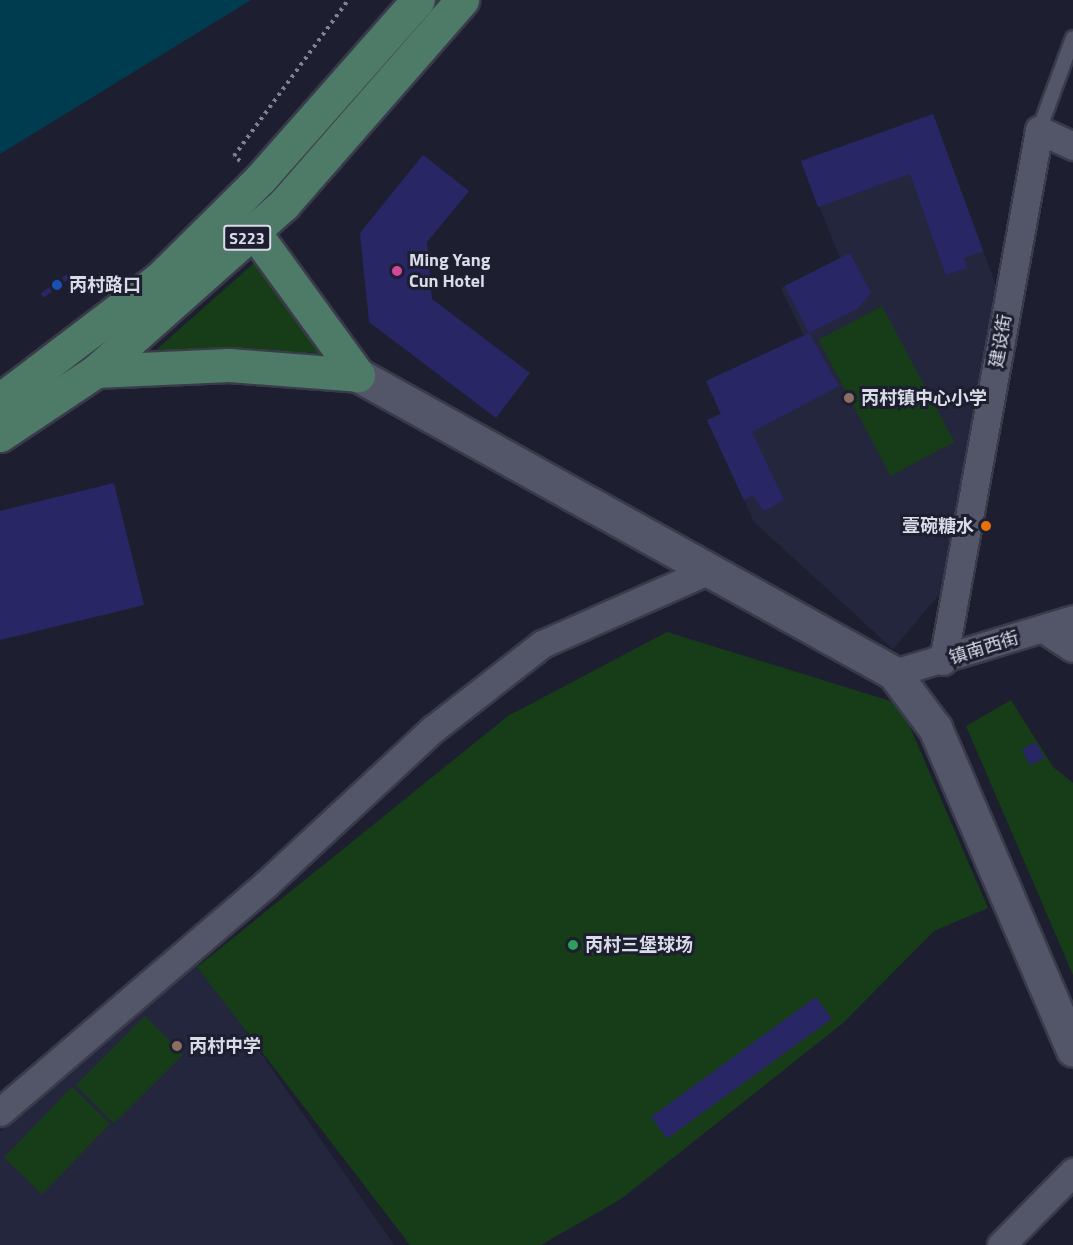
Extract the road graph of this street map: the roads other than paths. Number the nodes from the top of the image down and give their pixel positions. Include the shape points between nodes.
1 (418, 0) edge
2 (462, 0) edge
3 (1073, 38) edge
4 (1039, 130) junction
5 (298, 136) junction
6 (1073, 146) edge
7 (323, 159) junction
8 (254, 232) junction
9 (96, 371) junction
10 (358, 375) junction
11 (3, 416) edge
12 (710, 570) junction
13 (1073, 619) edge
14 (1045, 630) junction
15 (1073, 648) edge
16 (943, 661) junction
17 (894, 673) junction
18 (1073, 1050) edge
19 (0, 1112) edge
20 (1073, 1172) edge
21 (1001, 1245) edge

1 - 5 main road, S223
2 - 7 main road, S223
3 - 4 lane
4 - 6 street
4 - 16 street, 建设街
5 - 7 main road
5 - 11 main road, S223 via 159,279
7 - 8 main road, S223
8 - 9 main road, S223
8 - 10 main road
9 - 10 main road via 229,365
9 - 11 main road, S223
10 - 12 street
12 - 17 street
12 - 19 street via 542,644 433,729 267,884
13 - 14 street, 镇南西街
14 - 15 street
14 - 16 street, 镇南西街
16 - 17 street, 镇南西街
17 - 18 street via 934,728
20 - 21 street

